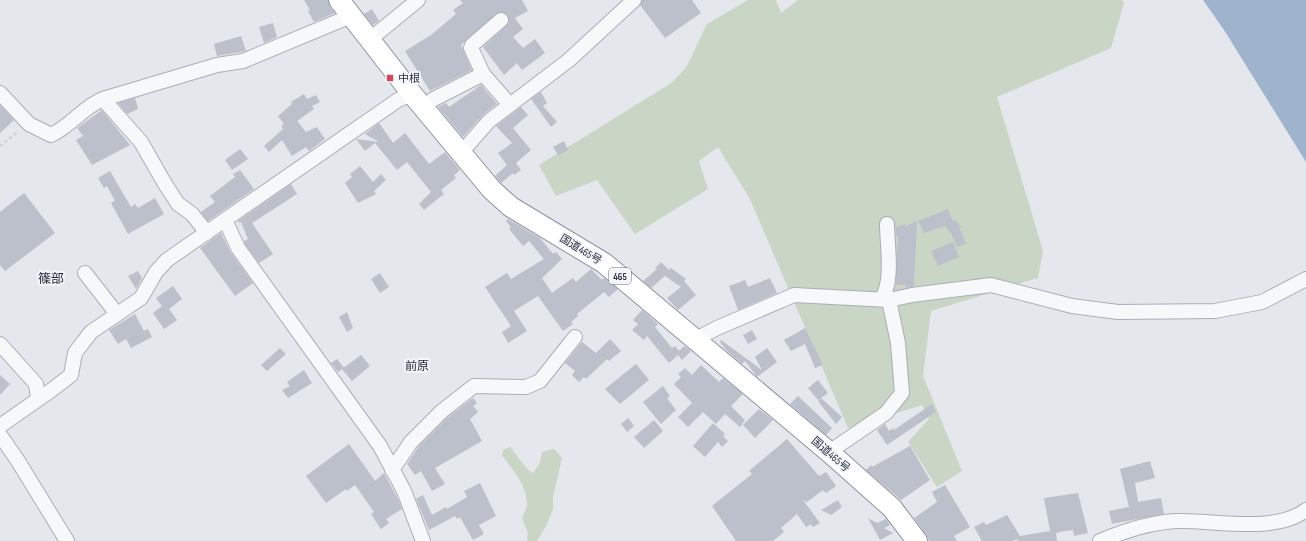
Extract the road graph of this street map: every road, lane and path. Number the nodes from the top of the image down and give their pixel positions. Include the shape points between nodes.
1 (339, 0) edge
2 (418, 0) edge
3 (634, 0) edge
4 (351, 16) junction
5 (501, 20) dead end
6 (369, 40) junction
7 (483, 74) junction
8 (0, 93) edge
9 (412, 94) junction
10 (103, 99) junction
11 (432, 100) dead end
12 (510, 105) junction
13 (29, 124) junction
14 (0, 146) edge
15 (460, 154) junction
16 (225, 220) junction
17 (887, 224) dead end
18 (207, 233) junction
19 (85, 273) dead end
20 (1306, 279) edge
21 (885, 300) junction
22 (117, 314) junction
23 (575, 337) dead end
24 (696, 339) junction
25 (0, 344) edge
26 (38, 399) junction
27 (0, 426) edge
28 (0, 435) edge
29 (830, 452) junction
30 (392, 470) junction
31 (1306, 510) edge
32 (67, 541) edge
33 (423, 541) edge
34 (917, 541) edge
35 (1100, 541) edge

1 - 4 highway, 国道465号 / 465
2 - 6 street
3 - 12 street via 569,60
4 - 6 highway, 国道465号 / 465
4 - 10 street via 243,61 217,65
5 - 7 street via 471,48
6 - 9 highway, 国道465号 / 465
7 - 11 street
7 - 12 street
8 - 13 street
9 - 15 highway, 国道465号 / 465
9 - 16 street via 398,100
10 - 13 street via 93,103 62,130 51,135
10 - 18 street via 141,142 178,204 192,214
12 - 15 street
13 - 14 path
15 - 24 highway, 国道465号 / 465 via 511,207 604,263
16 - 18 street
16 - 30 street via 238,248 380,446
17 - 21 street via 888,283
18 - 22 street via 167,260 156,272 141,298
19 - 22 street
20 - 21 street via 1262,302 1215,311 1118,312 1072,306 991,285
21 - 24 street via 794,295
21 - 29 street via 898,343 902,393 886,413
22 - 26 street via 91,332 81,344 75,353 71,374
23 - 30 street via 540,381 526,387 474,386 442,411 410,442
24 - 29 highway, 国道465号 / 465
25 - 26 street via 36,384
26 - 27 street
28 - 32 street
29 - 34 highway, 国道465号 / 465 via 892,508
30 - 33 street via 404,491
31 - 35 street via 1300,515 1268,524 1176,521 1127,530

